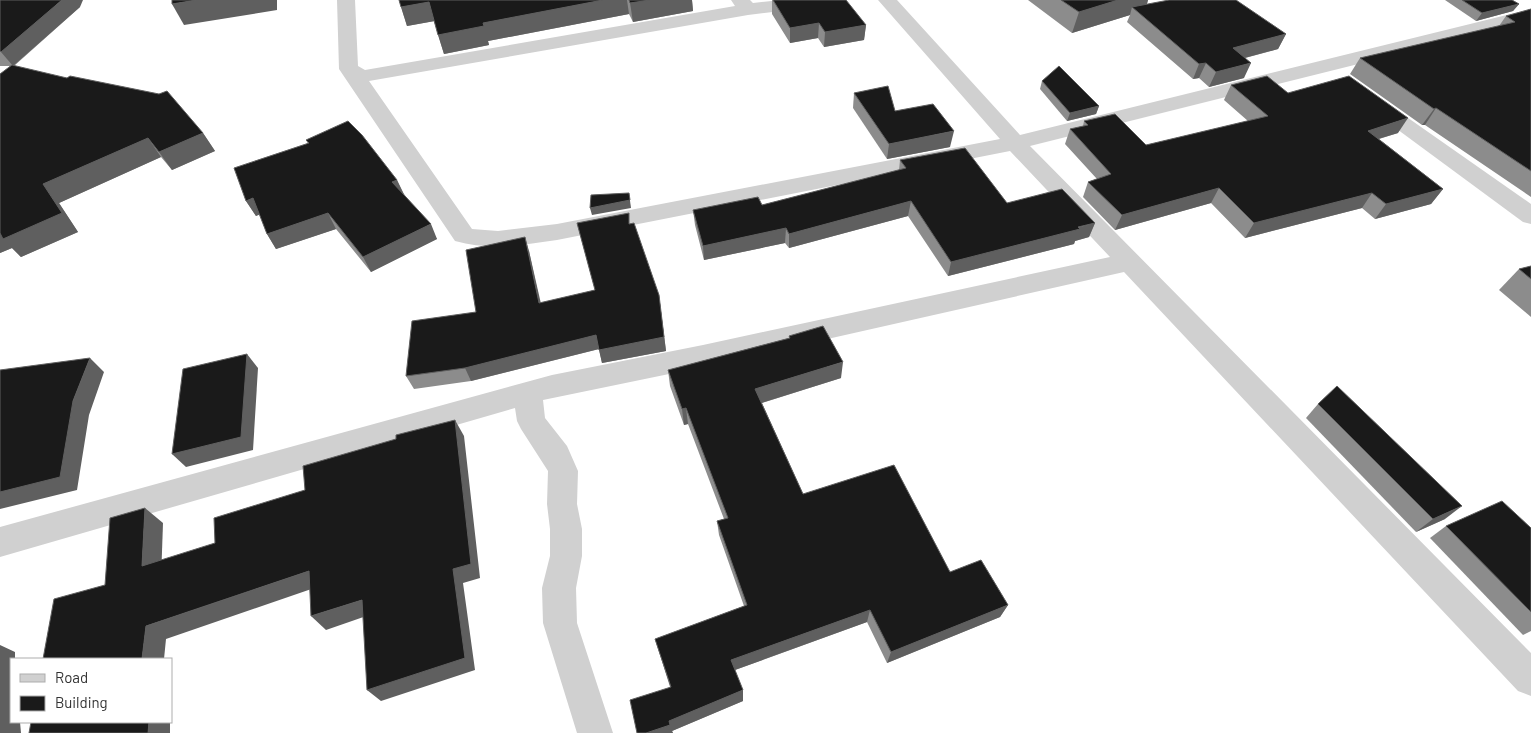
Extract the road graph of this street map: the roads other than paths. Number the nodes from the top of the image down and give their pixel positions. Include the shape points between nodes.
1 (346, 0) edge
2 (833, 0) edge
3 (887, 0) edge
4 (744, 4) edge
5 (1531, 15) edge
6 (1322, 66) junction
7 (355, 76) junction
8 (1015, 143) junction
9 (1531, 216) edge
10 (1130, 262) junction
11 (528, 393) junction
12 (0, 542) edge
13 (1531, 678) edge
14 (595, 733) edge

1 - 7 street via 348,66
2 - 4 street
3 - 8 street
4 - 7 street via 397,71
5 - 6 street
6 - 8 street
6 - 9 street
7 - 8 street via 464,235 475,239 557,232
8 - 10 street
10 - 11 street
10 - 13 street
11 - 12 street
11 - 14 street via 531,421 556,455 563,471 566,556 559,588 560,623

